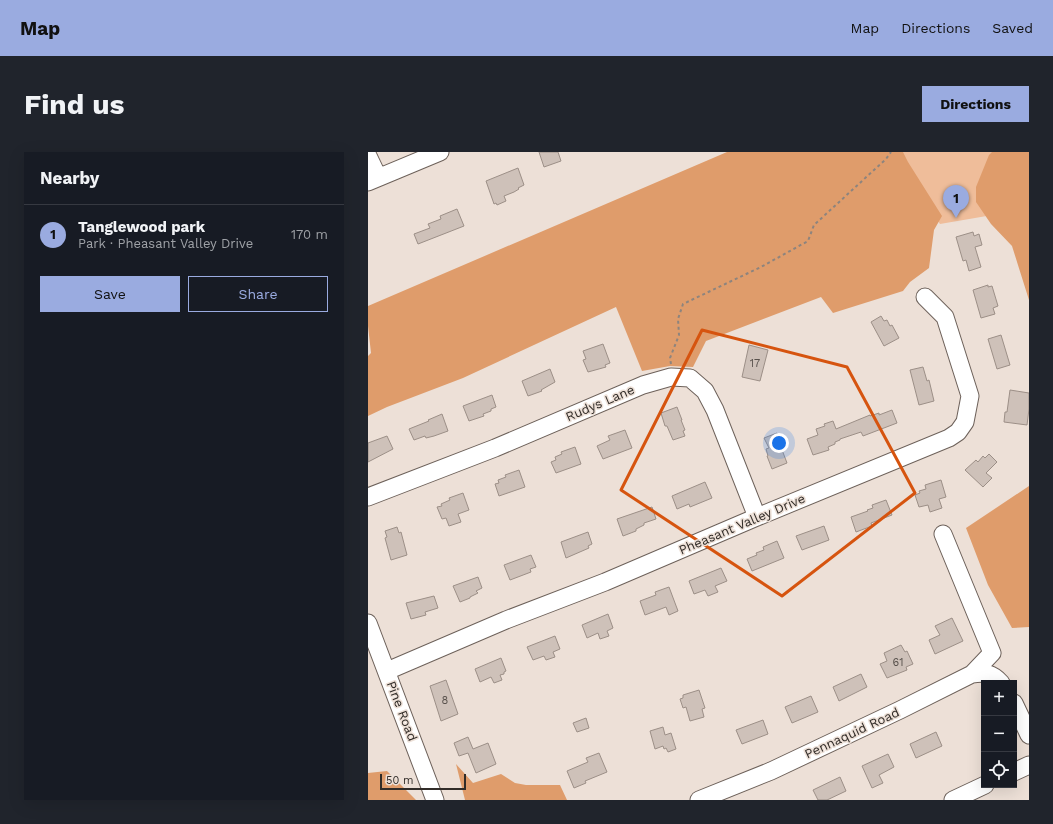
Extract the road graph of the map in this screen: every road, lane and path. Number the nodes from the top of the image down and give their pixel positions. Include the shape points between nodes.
1 (440, 152) edge
2 (891, 152) edge
3 (368, 156) edge
4 (373, 179) edge
5 (926, 297) dead end
6 (671, 377) junction
7 (368, 497) edge
8 (757, 517) junction
9 (943, 534) dead end
10 (368, 623) edge
11 (387, 671) junction
12 (972, 674) junction
13 (998, 680) edge
14 (1017, 709) edge
15 (1029, 735) edge
16 (1029, 765) edge
17 (1017, 771) edge
18 (981, 787) edge
19 (702, 799) edge
20 (435, 800) edge
21 (953, 800) edge

1 - 4 street
2 - 6 path via 814,225 808,241 683,304 678,319 679,335 670,358
3 - 4 street
5 - 8 street, Pheasant Valley Drive via 945,316 970,396 965,422 958,432 928,447
6 - 7 street, Rudys Lane via 643,385 494,448
6 - 8 street, Rudys Lane via 690,378 704,391 715,410
8 - 11 street, Pheasant Valley Drive
9 - 12 street via 992,653
10 - 11 street, Pine Road
11 - 20 street, Pine Road
12 - 13 street via 994,676
12 - 19 street, Pennaquid Road via 771,771
14 - 15 street
16 - 17 street
18 - 21 street

